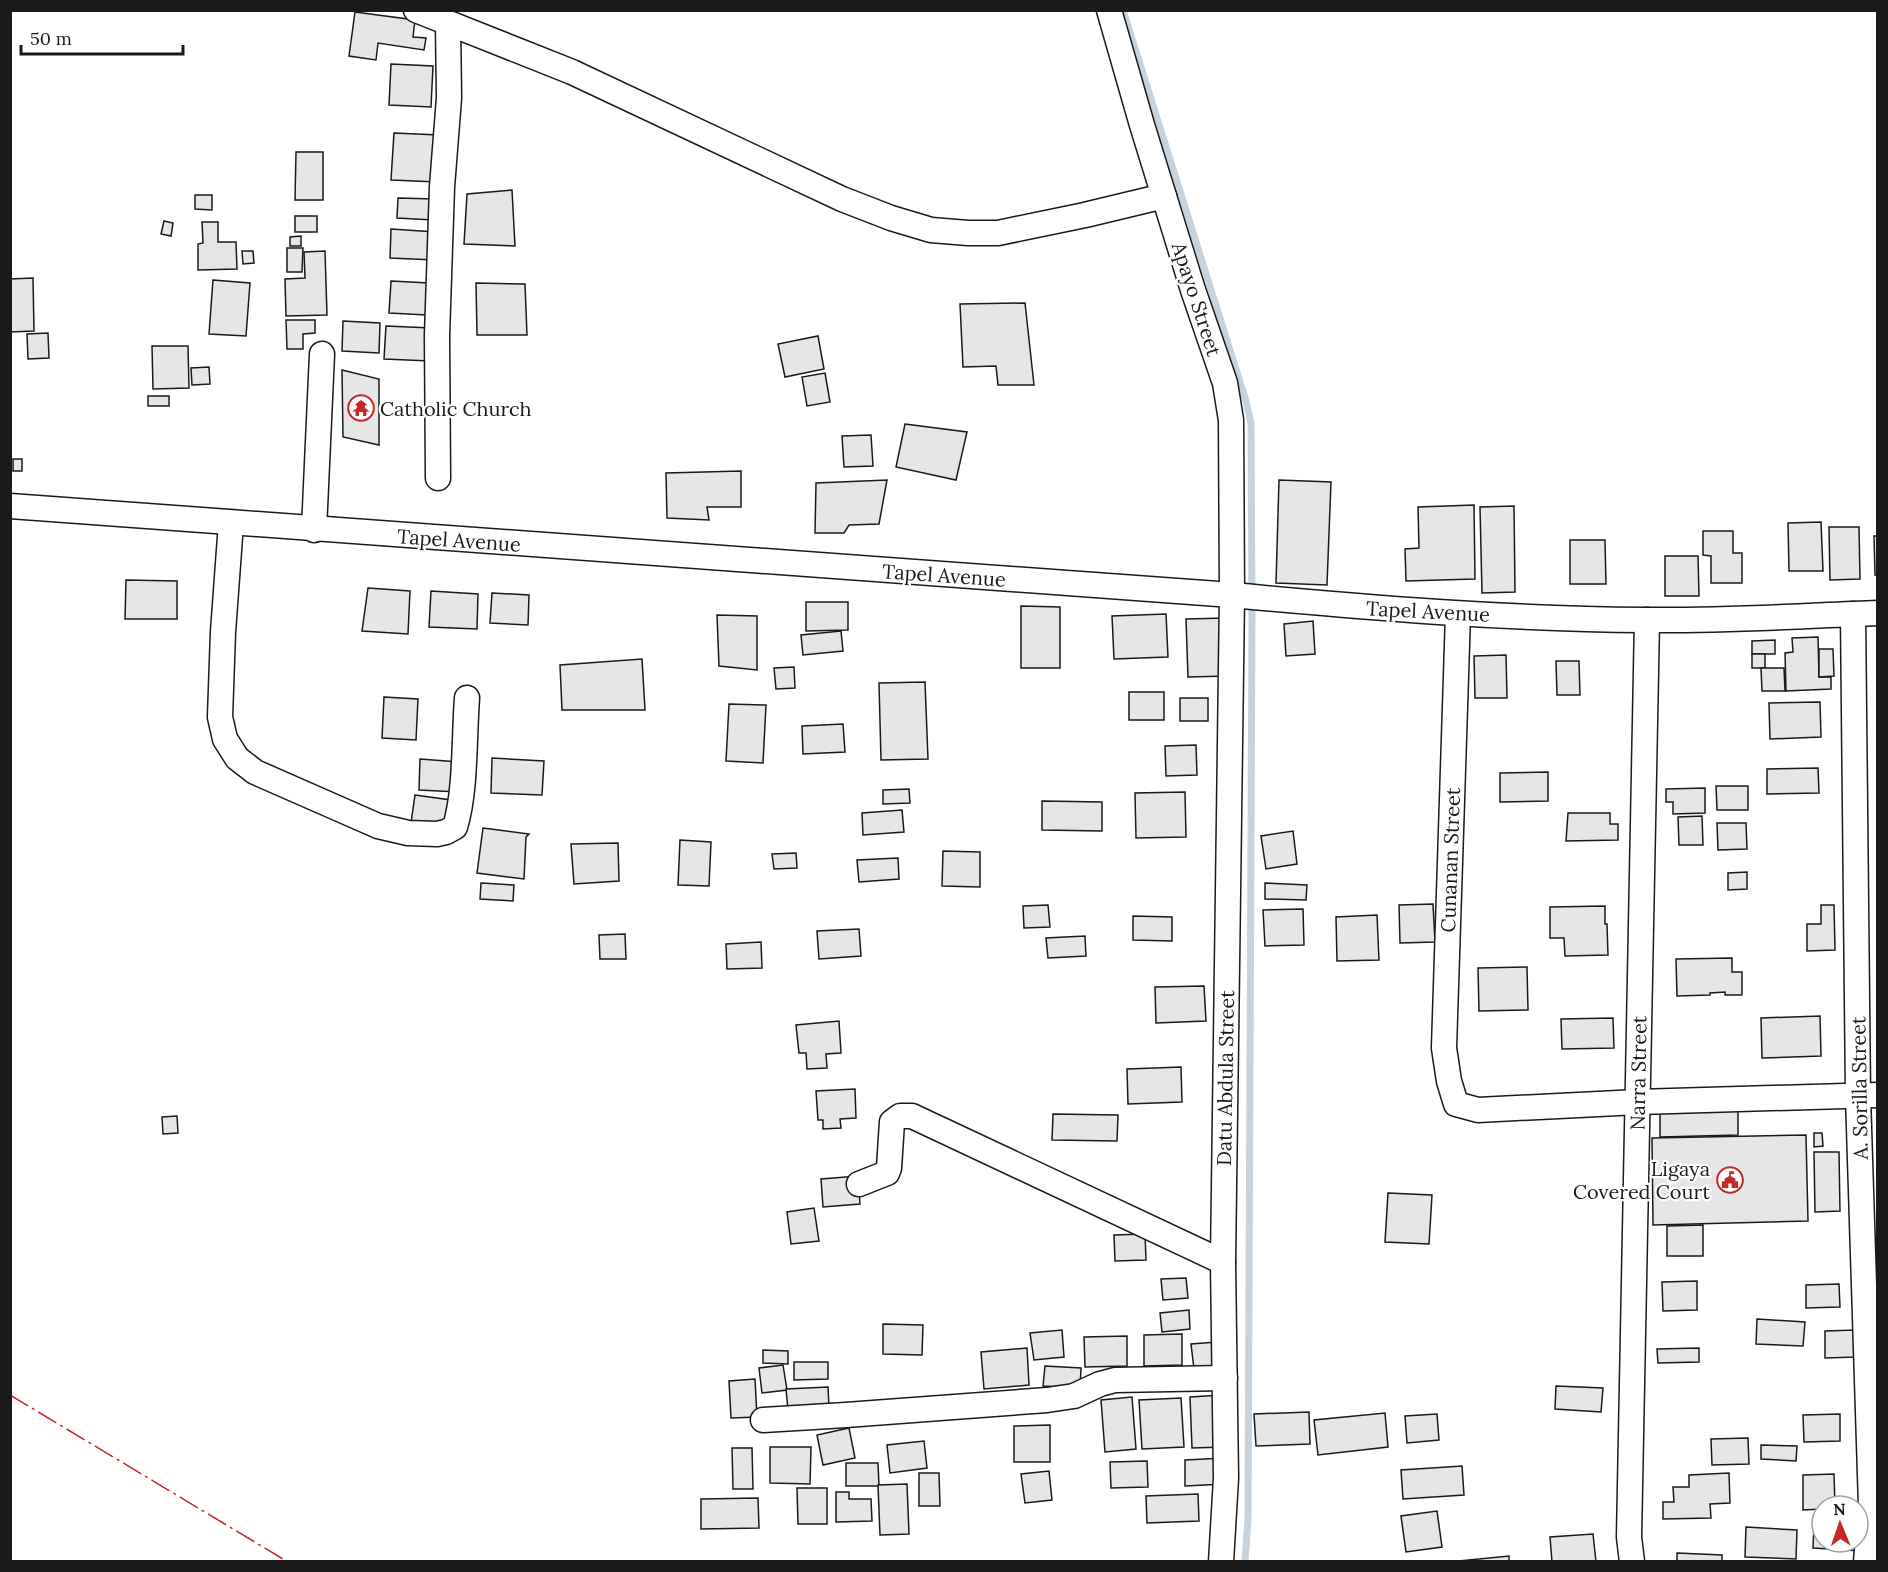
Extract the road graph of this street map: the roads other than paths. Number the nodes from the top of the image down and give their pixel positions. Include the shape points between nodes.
1 (416, 10) edge
2 (1109, 10) edge
3 (448, 24) junction
4 (1164, 196) junction
5 (322, 354) dead end
6 (438, 478) dead end
7 (10, 506) edge
8 (231, 523) junction
9 (314, 530) junction
10 (1232, 595) junction
11 (1878, 613) edge
12 (1458, 614) junction
13 (1852, 614) junction
14 (1647, 620) junction
15 (466, 698) dead end
16 (1868, 1095) edge
17 (1638, 1102) junction
18 (859, 1184) dead end
19 (1222, 1262) junction
20 (1225, 1378) junction
21 (763, 1420) dead end
22 (1874, 1508) edge
23 (1221, 1562) edge
24 (1632, 1562) edge
25 (1866, 1562) edge

1 - 3 street
2 - 4 street, Apayo Street
3 - 4 street via 572,72 842,199 931,230 998,233
3 - 6 street via 449,98 437,336
4 - 10 street, Apayo Street via 1229,399
5 - 9 street
7 - 8 street, Tapel Avenue
8 - 9 street, Tapel Avenue
8 - 15 street via 219,717 225,739 237,758 255,772 378,826 408,833 446,832 454,827 458,817
9 - 10 street, Tapel Avenue
10 - 12 street, Tapel Avenue
10 - 19 street, Datu Abdula Street
11 - 13 street, Tapel Avenue
12 - 14 street, Tapel Avenue
12 - 17 street, Cunanan Street via 1444,1048 1456,1104 1478,1110
13 - 14 street, Tapel Avenue
13 - 16 street, A. Sorilla Street
14 - 17 street, Narra Street
16 - 17 street
16 - 22 street, A. Sorilla Street
17 - 24 street, Narra Street via 1629,1537
18 - 19 street via 887,1173 892,1122 900,1116 912,1116
19 - 20 street, Datu Abdula Street
20 - 21 street via 1115,1380 1074,1396 1047,1400
20 - 23 street, Datu Abdula Street via 1227,1478
22 - 25 street, A. Sorilla Street

